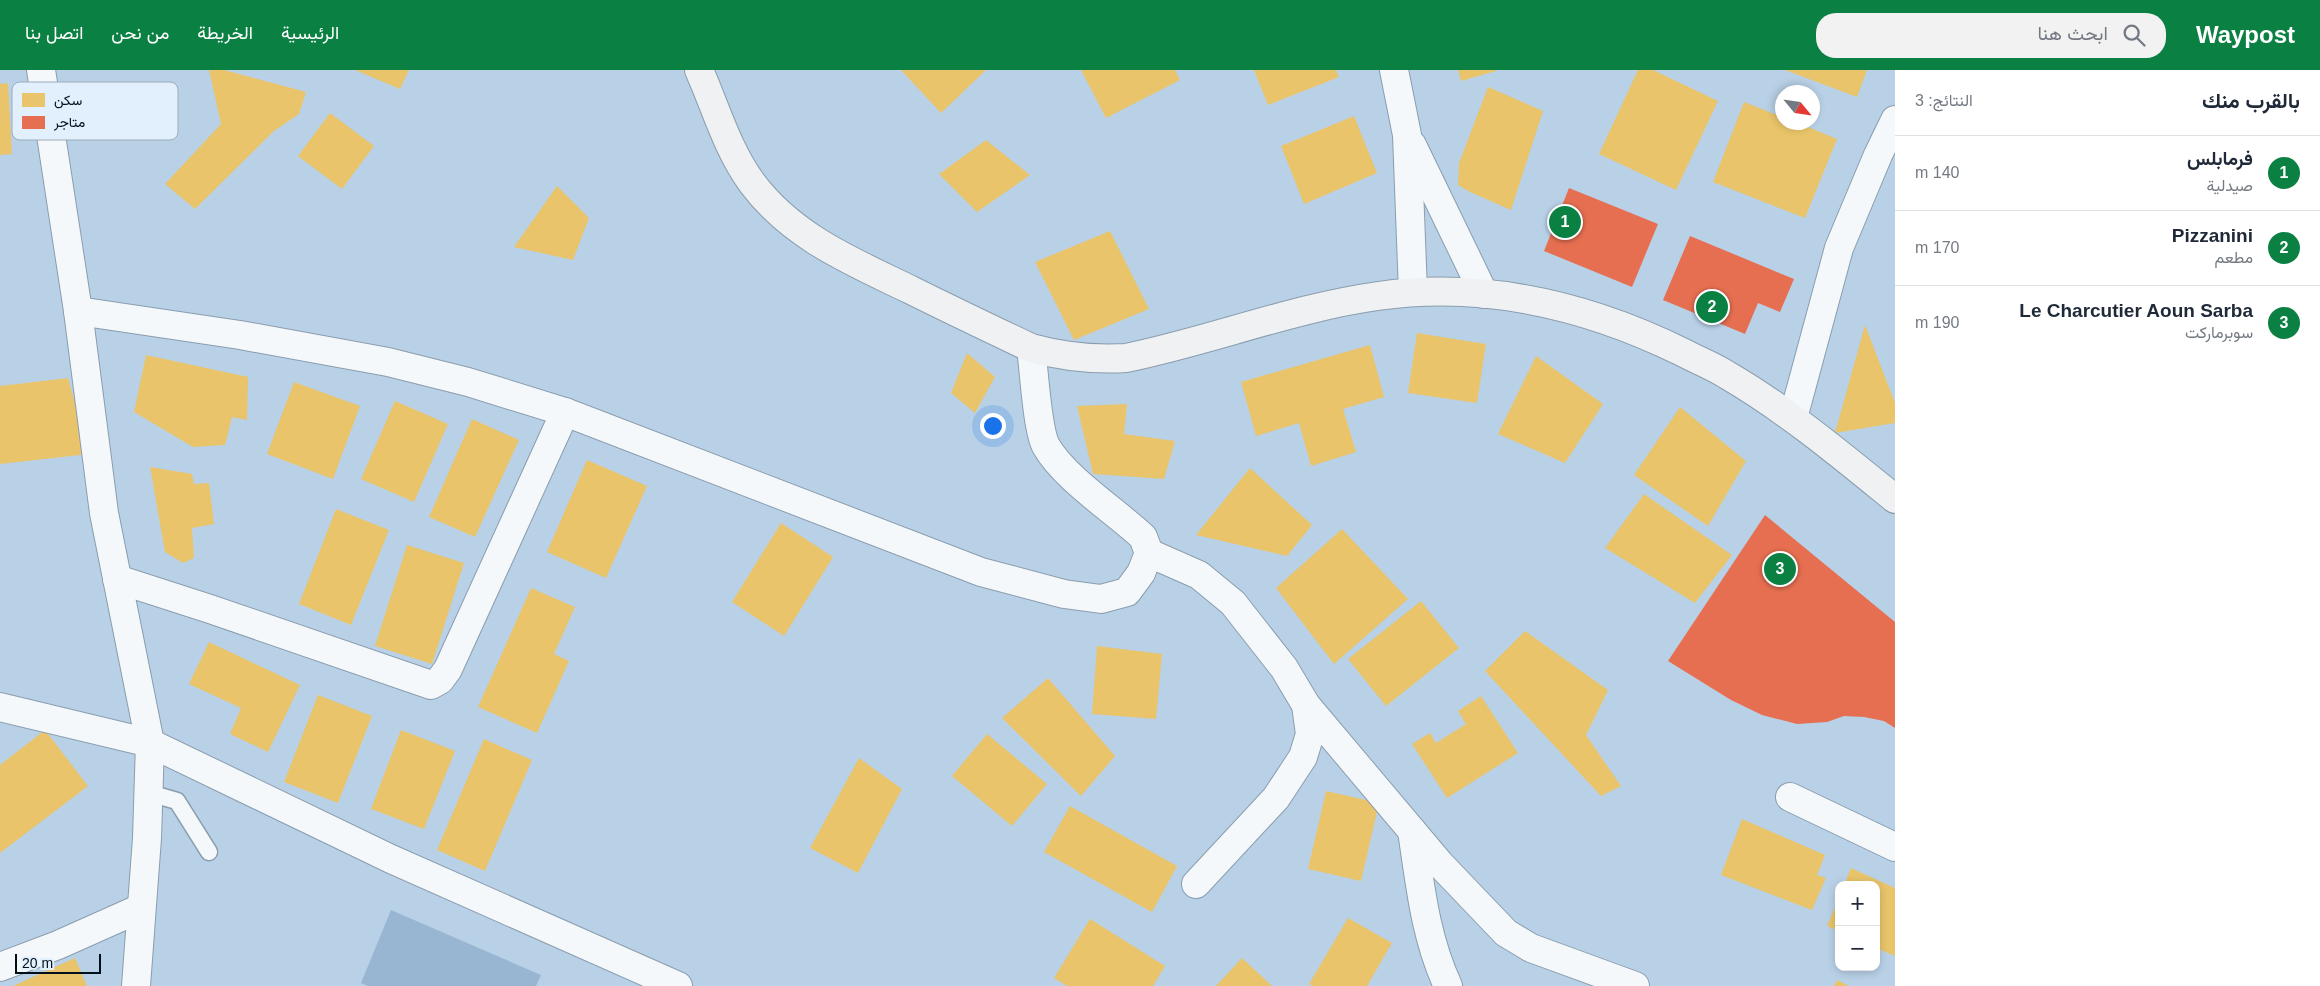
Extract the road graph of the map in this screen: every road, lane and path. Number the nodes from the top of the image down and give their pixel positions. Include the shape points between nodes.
1 (699, 70) edge
2 (1394, 70) edge
3 (1895, 120) edge
4 (1408, 135) junction
5 (51, 140) edge
6 (1413, 292) junction
7 (1484, 294) junction
8 (78, 311) junction
9 (1031, 348) junction
10 (565, 412) junction
11 (1793, 418) junction
12 (1895, 499) edge
13 (1149, 553) junction
14 (117, 579) junction
15 (1306, 705) junction
16 (0, 707) edge
17 (150, 743) junction
18 (149, 793) junction
19 (1790, 797) dead end
20 (1412, 831) junction
21 (1895, 847) edge
22 (209, 852) dead end
23 (1196, 884) dead end
24 (141, 908) junction
25 (0, 967) edge
26 (136, 986) edge
27 (678, 986) edge
28 (1448, 986) edge
29 (1634, 986) edge

1 - 9 main road via 731,150 752,183 787,219 810,238 844,258
2 - 4 street
3 - 11 street via 1839,248
4 - 6 street
4 - 7 street
5 - 8 street
6 - 7 main road
6 - 9 main road via 1335,304 1126,358 1094,360
7 - 11 main road via 1542,302 1599,316 1726,374
8 - 10 street via 240,334 388,362 468,382
8 - 14 street via 104,513
9 - 13 street via 1045,445 1061,465 1143,536
10 - 13 street via 982,572 1064,594 1101,599 1127,592 1141,573
10 - 14 street via 448,669 440,680 431,684
11 - 12 main road
13 - 15 street via 1199,575 1234,604 1284,668
14 - 17 street
15 - 20 street
15 - 23 street via 1310,734 1303,757 1276,798
16 - 17 street
17 - 18 street
17 - 27 street via 391,859
18 - 22 lane via 177,801
18 - 24 street
19 - 21 street
20 - 28 street via 1435,960
20 - 29 street via 1506,933 1531,948
24 - 25 street
24 - 26 street

